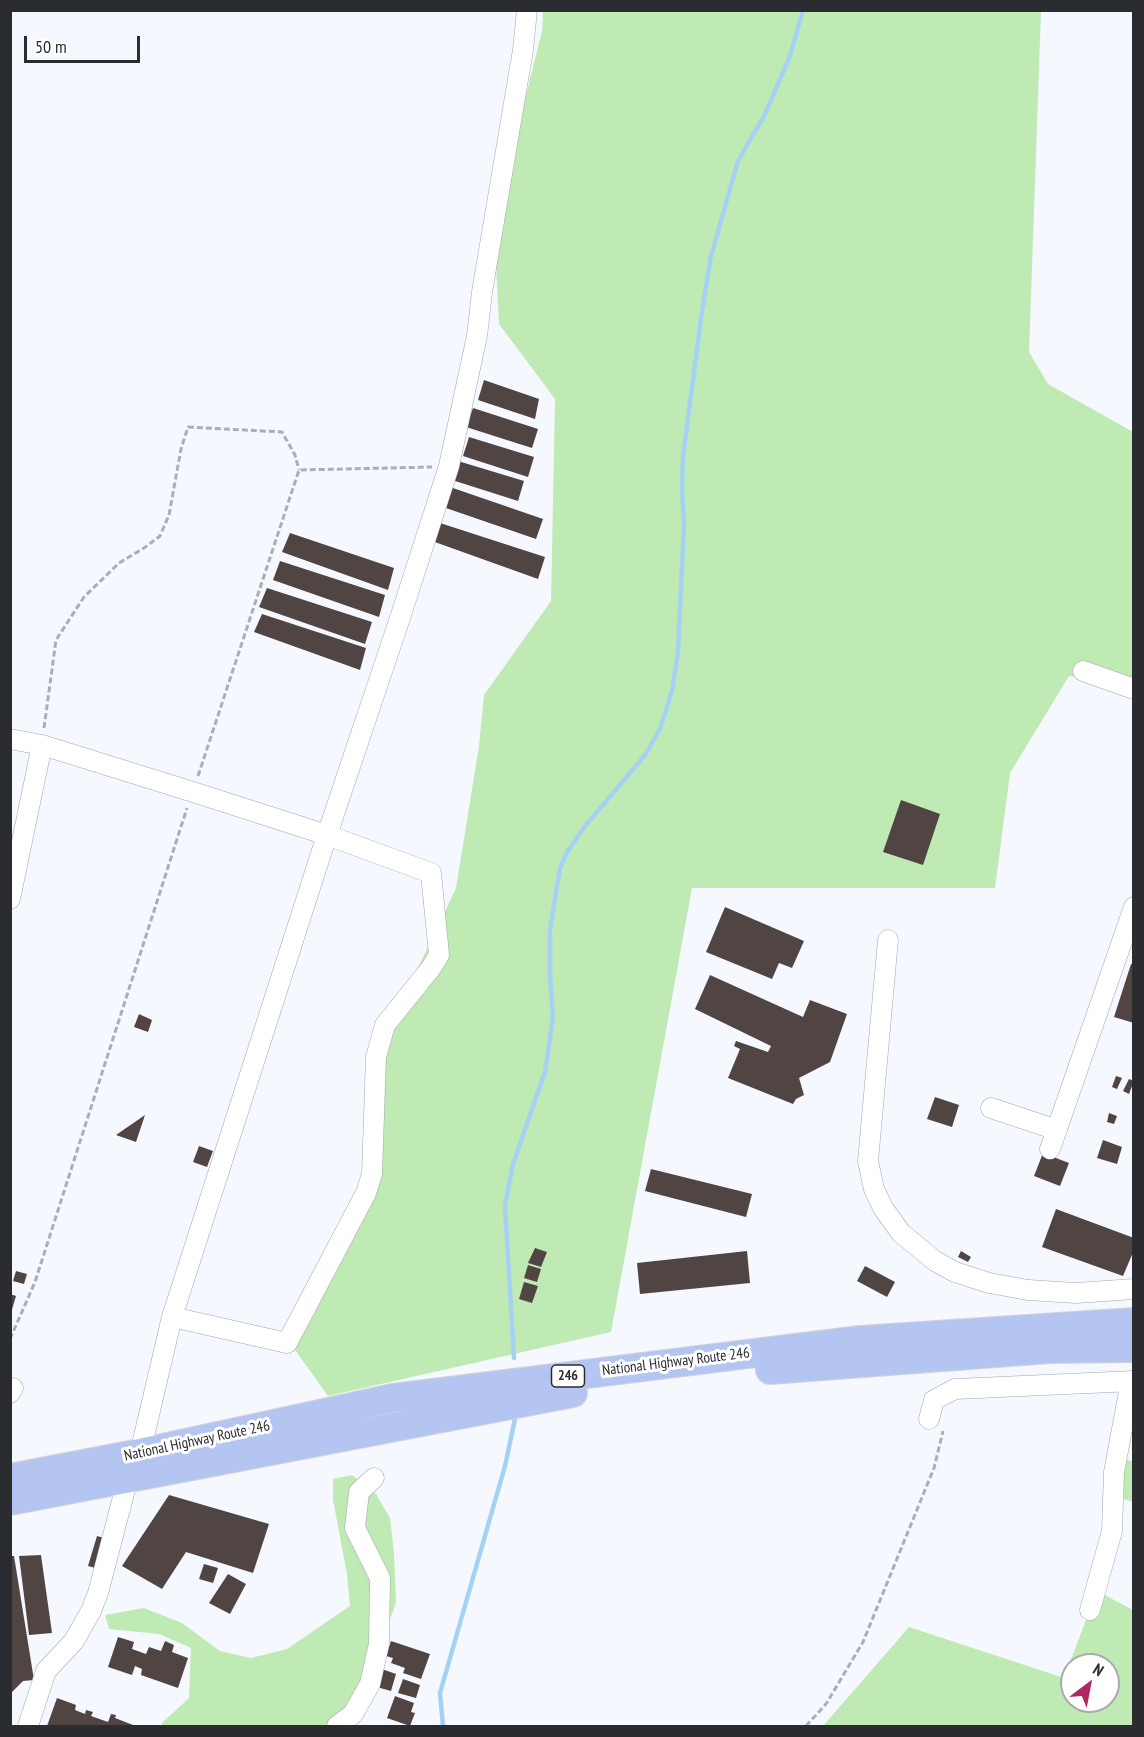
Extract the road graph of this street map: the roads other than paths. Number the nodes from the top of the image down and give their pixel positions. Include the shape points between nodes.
1 (527, 10) edge
2 (1083, 671) dead end
3 (1134, 689) edge
4 (10, 739) edge
5 (42, 745) junction
6 (327, 836) junction
7 (10, 899) edge
8 (1134, 907) edge
9 (888, 940) dead end
10 (991, 1108) dead end
11 (1057, 1130) junction
12 (1050, 1149) dead end
13 (1134, 1289) edge
14 (172, 1317) junction
15 (1134, 1322) edge
16 (1134, 1348) edge
17 (1132, 1381) edge
18 (1129, 1423) edge
19 (936, 1425) road end
20 (134, 1466) junction
21 (10, 1478) edge
22 (374, 1478) dead end
23 (10, 1501) edge
24 (1090, 1610) dead end
25 (28, 1726) edge
26 (337, 1726) edge

1 - 6 street via 477,336 449,466
2 - 3 street
4 - 5 street
5 - 6 street
5 - 7 street
6 - 14 street
6 - 14 street via 431,873 439,955 385,1025 376,1057 372,1174 366,1193 287,1343
8 - 11 street
9 - 13 street via 868,1161 874,1189 884,1208 902,1233 955,1272 1028,1290 1076,1293
10 - 11 street
11 - 12 street
14 - 20 street
15 - 20 highway, National Highway Route 246 / 246 via 860,1340 393,1398
16 - 20 highway, National Highway Route 246 / 246 via 1050,1349 794,1367 576,1392
17 - 18 street
17 - 19 street via 955,1389 934,1400
18 - 24 street via 1114,1472 1112,1531
20 - 21 highway, National Highway Route 246 / 246
20 - 23 highway, National Highway Route 246 / 246
20 - 25 street via 91,1611 74,1641 46,1671
22 - 26 street via 359,1492 355,1528 380,1578 379,1644 370,1684 353,1713

